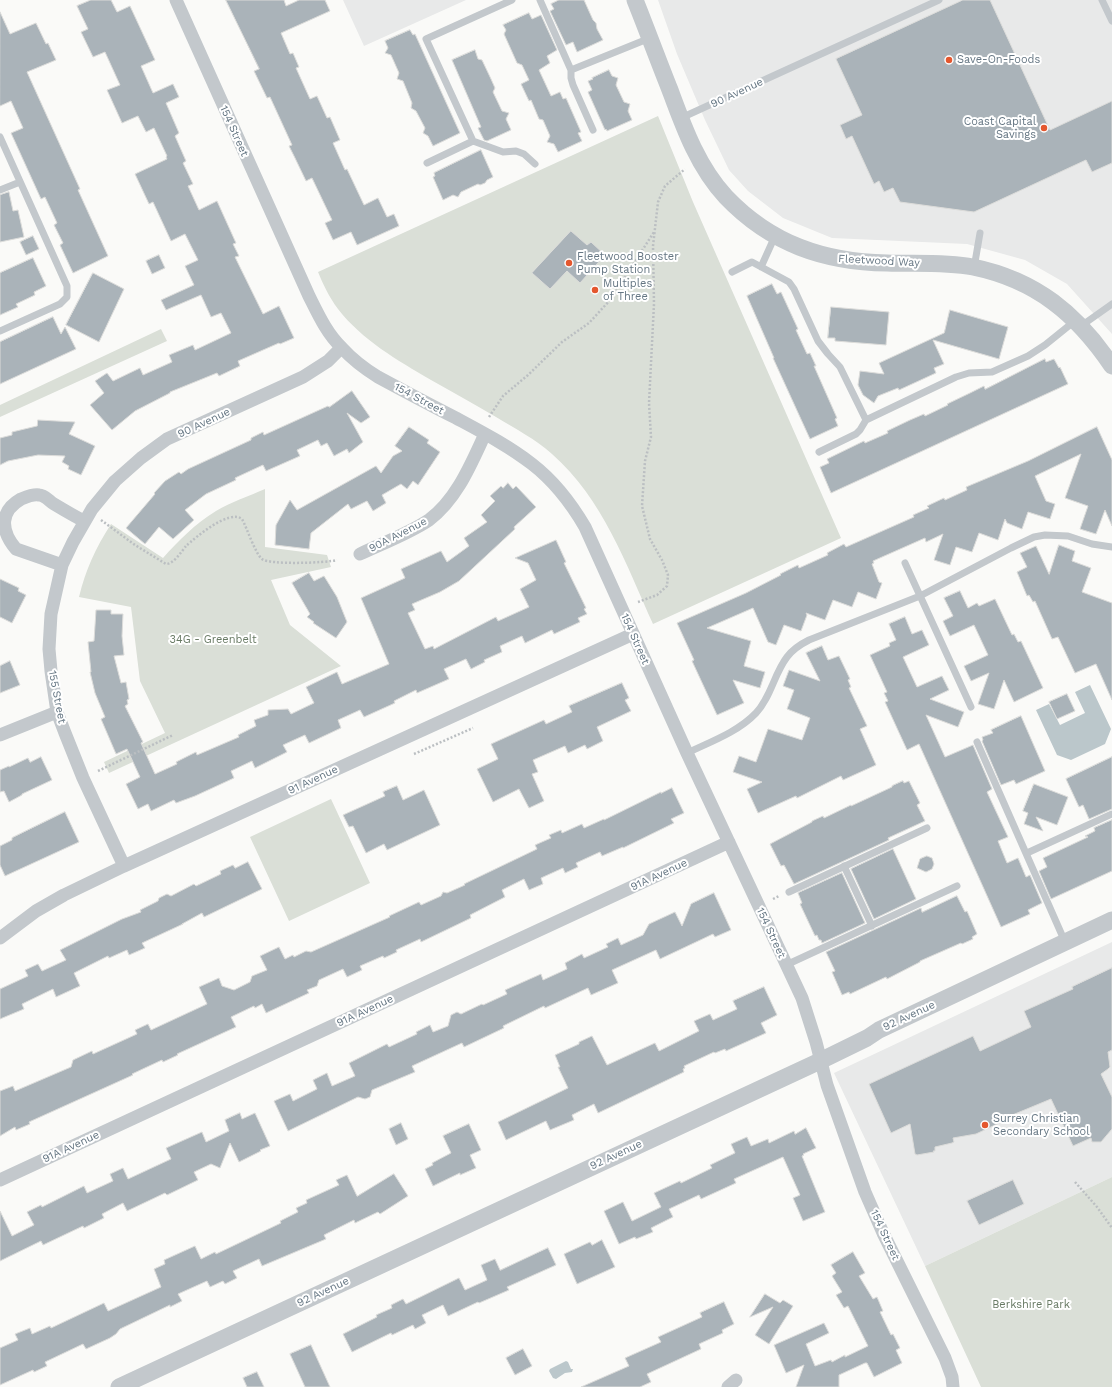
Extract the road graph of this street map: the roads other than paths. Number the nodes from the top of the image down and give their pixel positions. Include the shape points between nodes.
1 (176, 0) edge
2 (512, 0) edge
3 (540, 0) edge
4 (635, 0) edge
5 (939, 0) edge
6 (1102, 0) edge
7 (1112, 21) edge
8 (650, 38) junction
9 (571, 70) junction
10 (681, 118) junction
11 (593, 130) dead end
12 (0, 137) edge
13 (473, 141) junction
14 (427, 163) dead end
15 (535, 164) dead end
16 (20, 182) junction
17 (0, 190) edge
18 (980, 233) dead end
19 (776, 236) junction
20 (762, 267) junction
21 (974, 268) junction
22 (732, 272) dead end
23 (1112, 304) edge
24 (1078, 323) junction
25 (0, 330) edge
26 (341, 348) junction
27 (1112, 366) edge
28 (866, 420) junction
29 (485, 434) junction
30 (819, 452) dead end
31 (84, 521) junction
32 (73, 542) joint
33 (1112, 547) edge
34 (360, 554) dead end
35 (905, 563) dead end
36 (62, 565) junction
37 (920, 596) junction
38 (633, 634) junction
39 (970, 707) dead end
40 (57, 712) junction
41 (0, 735) edge
42 (977, 742) dead end
43 (687, 753) junction
44 (1112, 814) edge
45 (927, 828) dead end
46 (729, 842) junction
47 (1026, 853) junction
48 (124, 866) junction
49 (844, 866) junction
50 (957, 886) dead end
51 (789, 892) dead end
52 (1112, 920) edge
53 (872, 926) junction
54 (0, 938) edge
55 (1065, 942) junction
56 (786, 966) junction
57 (820, 1061) junction
58 (0, 1180) edge
59 (119, 1387) edge
60 (954, 1387) edge

1 - 26 street, 154 Street via 309,296 325,326
2 - 13 lane via 426,39
3 - 9 lane
4 - 8 street, Fleetwood Way
5 - 10 lane, 90 Avenue
6 - 7 lane
8 - 9 lane
8 - 10 street, Fleetwood Way
9 - 11 lane via 573,85
10 - 19 street, Fleetwood Way via 699,160 726,197 743,213
12 - 16 lane
13 - 14 lane
13 - 15 lane via 503,152 516,151 524,154
16 - 17 lane
16 - 25 lane via 67,286 67,297 60,304
18 - 21 lane
19 - 20 lane
19 - 21 street, Fleetwood Way via 812,252 842,260 947,264
20 - 22 lane via 752,262
20 - 28 lane via 789,282 794,289 818,341 840,367
21 - 24 street, Fleetwood Way via 1006,277 1033,289 1063,308
23 - 24 lane
24 - 27 street, Fleetwood Way via 1094,340
24 - 28 lane via 1028,356 992,372 969,373 956,377
26 - 29 street, 154 Street via 378,377
26 - 31 street, 90 Avenue via 328,361 303,377 154,448 115,481
28 - 30 lane via 856,434
29 - 34 street, 90A Avenue via 456,490 443,507 421,525
29 - 38 street, 154 Street via 533,464 568,501 585,527
31 - 32 street, 90 Avenue
31 - 36 street via 39,495 18,501 4,510 2,525 16,548
32 - 36 street, 155 Street
33 - 37 lane via 1068,536 1034,537
35 - 37 lane
36 - 40 street, 155 Street via 51,614 50,649
37 - 39 lane
37 - 43 lane via 816,636 800,645 787,656 756,714 727,733
38 - 43 street, 154 Street
38 - 48 street, 91 Avenue
40 - 41 street
40 - 48 street, 155 Street via 83,778
42 - 47 lane
43 - 46 street, 154 Street
44 - 47 lane
45 - 49 lane
46 - 56 street, 154 Street
46 - 58 street, 91A Avenue
47 - 55 lane
48 - 54 street, 91 Avenue via 36,911
49 - 51 lane
49 - 53 lane
50 - 53 lane
52 - 55 street, 92 Avenue
53 - 56 lane
55 - 57 street, 92 Avenue via 879,1030
56 - 57 street, 154 Street via 802,998
57 - 59 street, 92 Avenue
57 - 60 street, 154 Street via 865,1192 945,1358

